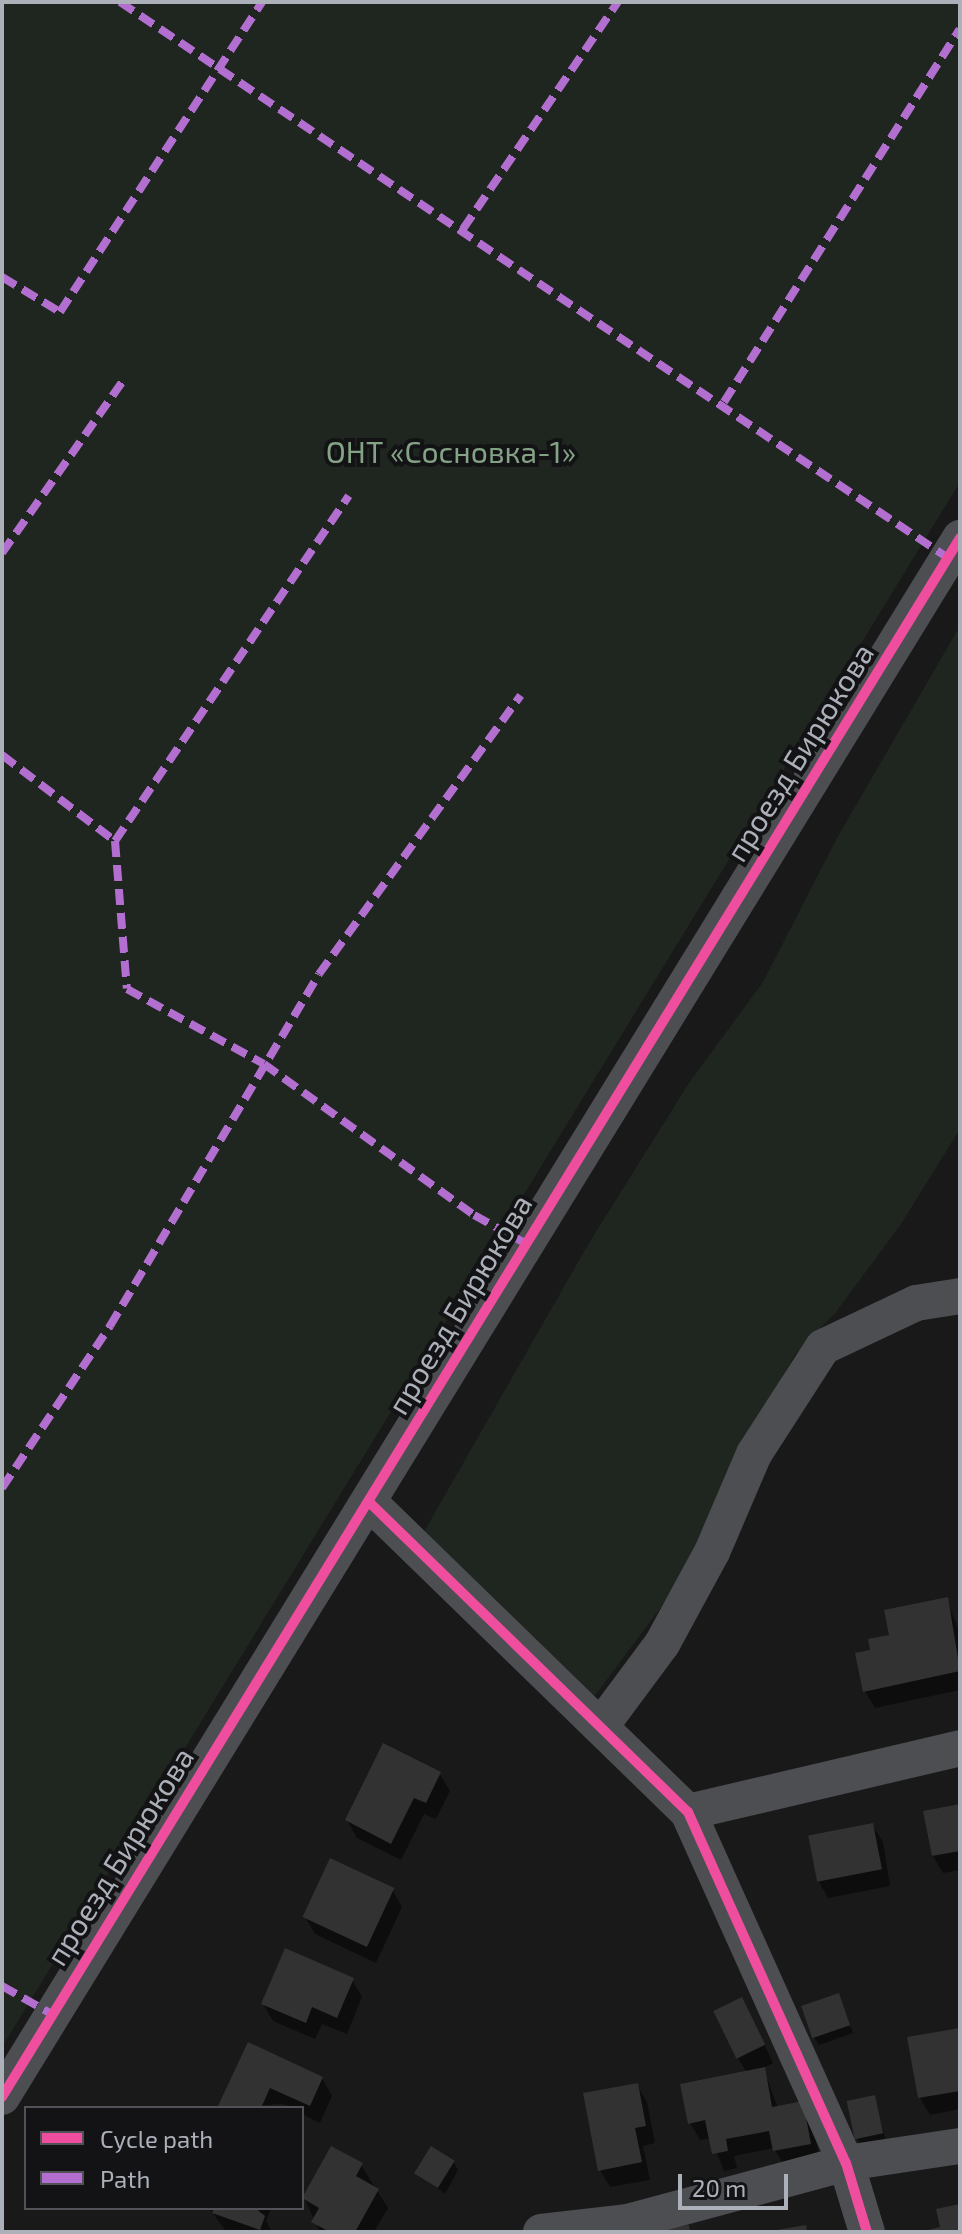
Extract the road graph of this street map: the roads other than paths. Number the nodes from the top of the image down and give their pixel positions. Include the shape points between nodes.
1 (960, 538) edge
2 (960, 1296) edge
3 (369, 1502) junction
4 (601, 1726) junction
5 (960, 1748) edge
6 (688, 1812) junction
7 (2, 2097) edge
8 (960, 2146) edge
9 (846, 2163) junction
10 (541, 2232) edge
11 (867, 2232) edge

1 - 3 street, проезд Бирюкова via 531,1229
2 - 4 street via 916,1303 823,1347 754,1454 712,1552 662,1644
3 - 4 street
3 - 7 street, проезд Бирюкова
4 - 6 street
5 - 6 street
6 - 9 street
8 - 9 street
9 - 10 street via 628,2222
9 - 11 street

